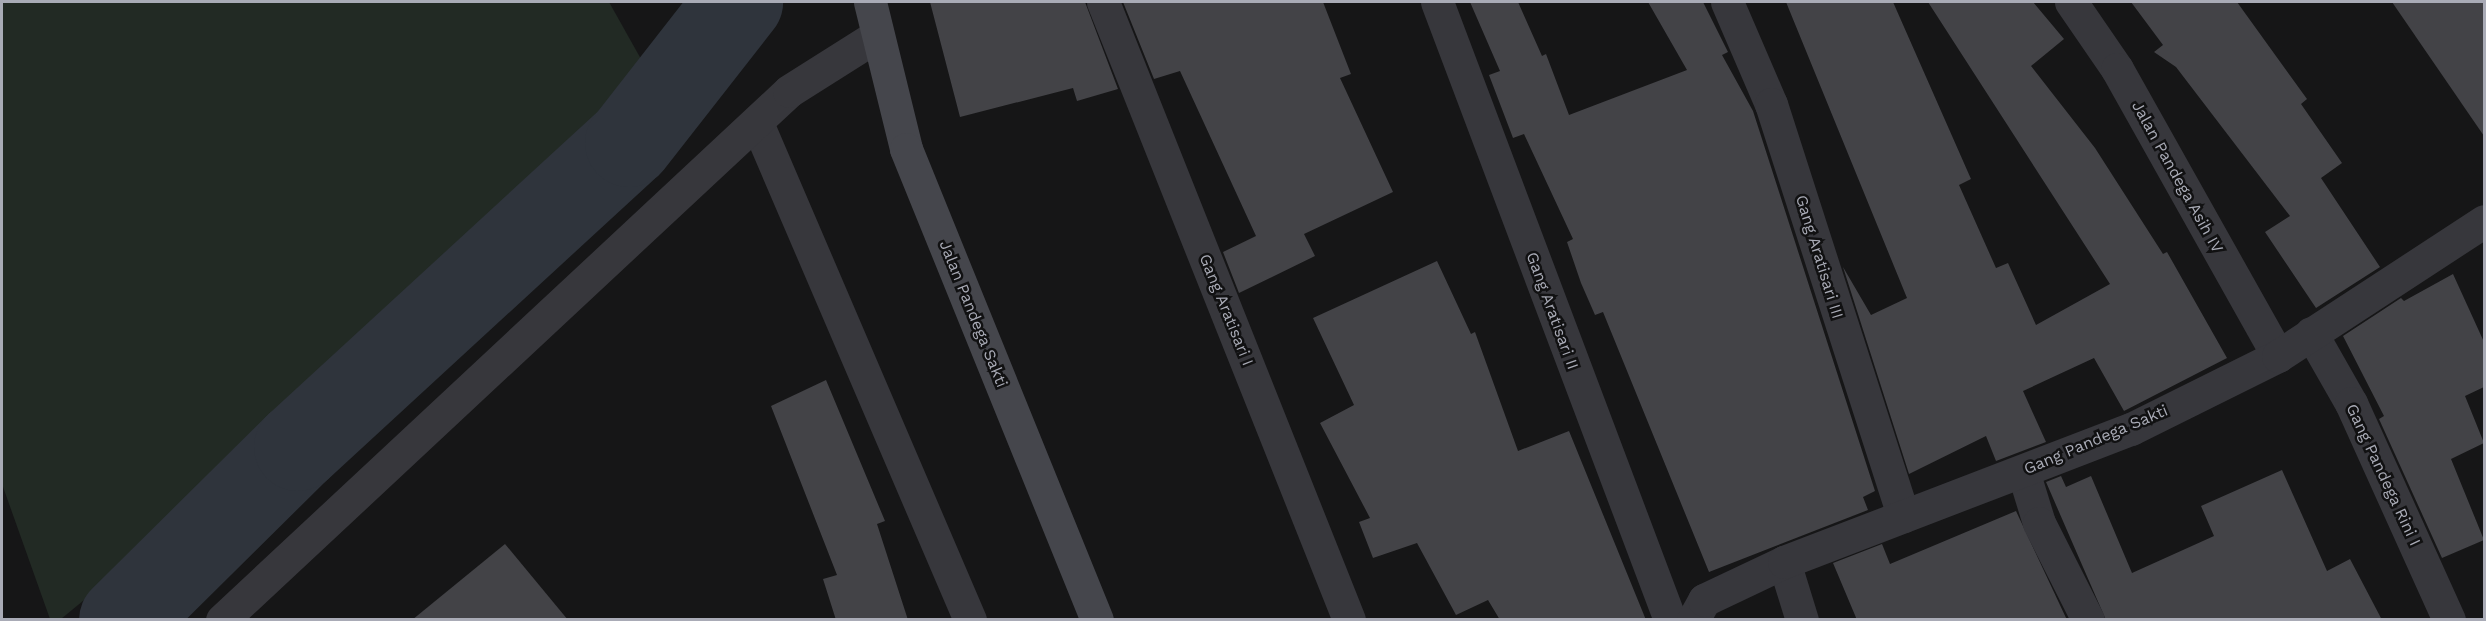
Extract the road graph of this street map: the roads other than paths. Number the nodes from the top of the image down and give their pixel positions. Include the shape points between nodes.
1 (870, 2) edge
2 (1103, 2) edge
3 (1437, 2) edge
4 (1727, 2) edge
5 (2071, 2) edge
6 (876, 36) junction
7 (757, 123) junction
8 (2484, 221) edge
9 (2311, 333) junction
10 (2278, 356) junction
11 (2023, 471) junction
12 (1903, 516) junction
13 (1784, 562) junction
14 (222, 620) edge
15 (970, 620) edge
16 (1097, 620) edge
17 (1349, 620) edge
18 (1670, 620) edge
19 (1693, 620) edge
20 (1802, 620) edge
21 (2088, 620) edge
22 (2449, 620) edge

1 - 6 main road, Jalan Pandega Sakti
2 - 17 street, Gang Aratisari I
3 - 18 street, Gang Aratisari II
4 - 12 street, Gang Aratisari III via 1771,104
5 - 10 street, Jalan Pandega Asih IV via 2117,69
6 - 7 street via 789,91
6 - 16 main road, Jalan Pandega Sakti via 906,149
7 - 14 street
7 - 15 street
8 - 9 street, Gang Pandega Sakti
9 - 10 street, Gang Pandega Sakti
9 - 22 street, Gang Pandega Rini I via 2351,404
10 - 11 street, Gang Pandega Sakti via 2131,429
11 - 12 street, Gang Pandega Sakti
11 - 21 street via 2039,524
12 - 13 street, Gang Pandega Sakti
13 - 19 street, Gang Pandega Sakti via 1704,600
13 - 20 street

